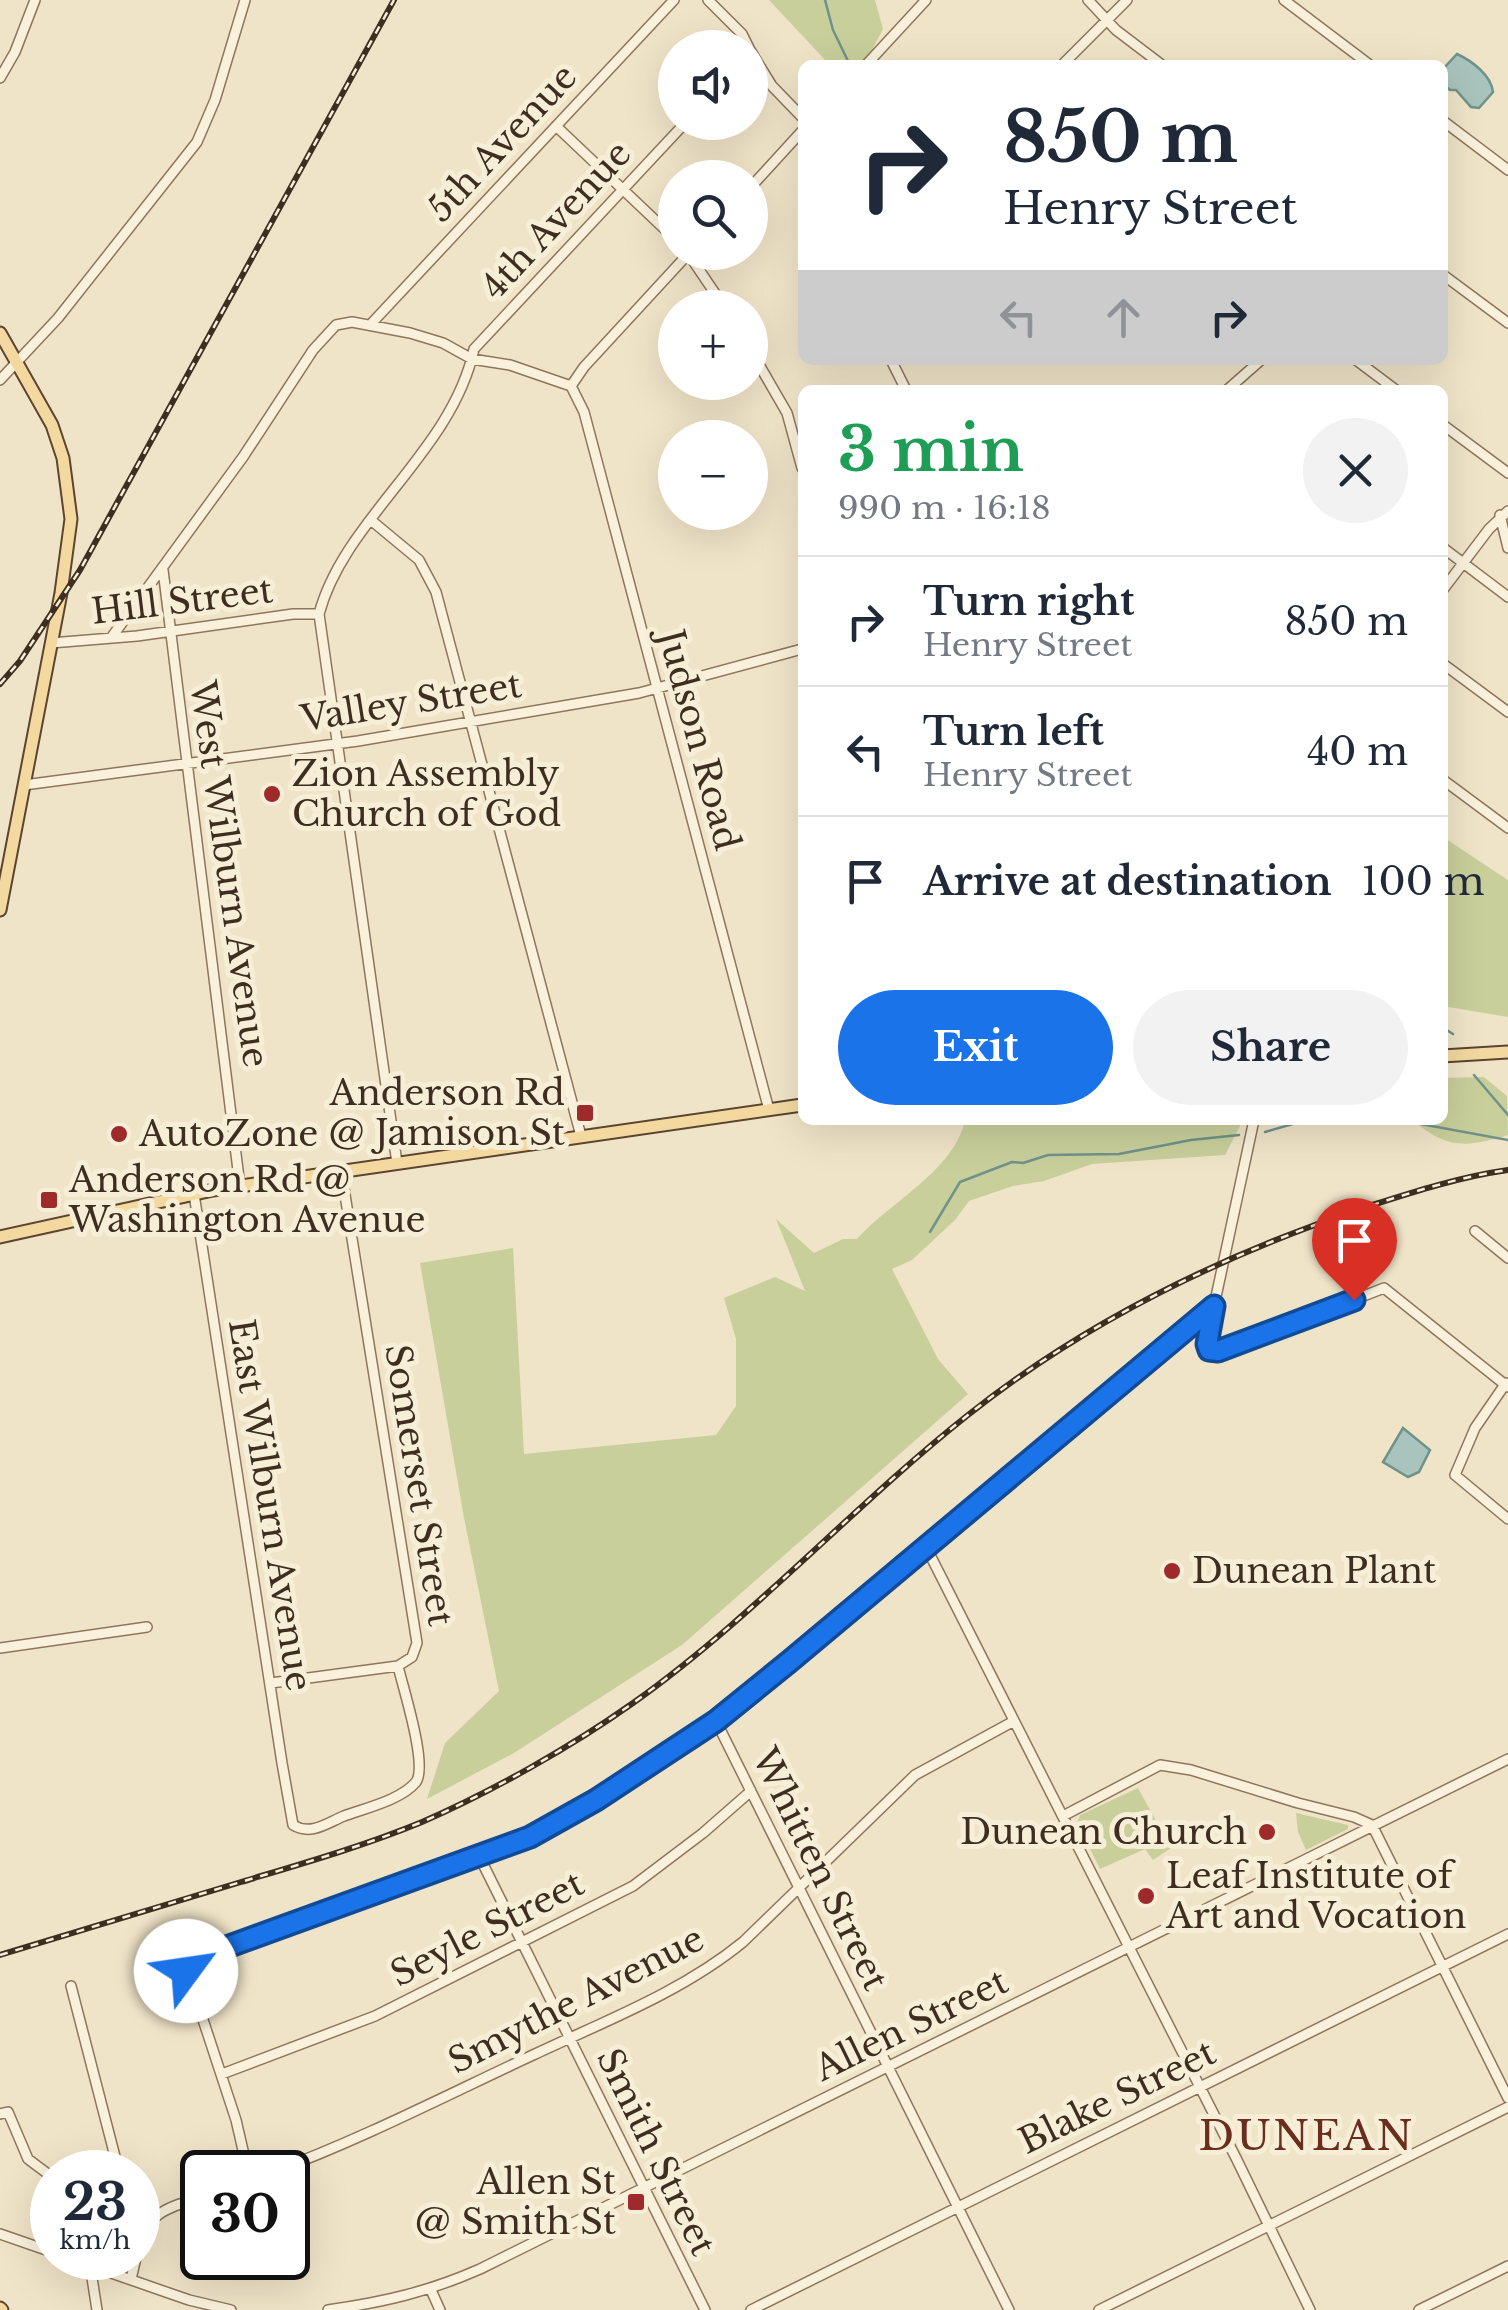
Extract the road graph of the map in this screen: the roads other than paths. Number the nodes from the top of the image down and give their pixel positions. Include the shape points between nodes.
1 (35, 0) edge
2 (246, 0) edge
3 (674, 0) edge
4 (708, 0) edge
5 (926, 0) edge
6 (1088, 0) edge
7 (1126, 0) edge
8 (1284, 0) edge
9 (1106, 20) junction
10 (738, 30) edge
11 (871, 60) edge
12 (1067, 60) edge
13 (1156, 60) edge
14 (1363, 60) edge
15 (0, 78) edge
16 (768, 80) edge
17 (798, 114) edge
18 (1448, 125) edge
19 (556, 126) junction
20 (798, 136) edge
21 (669, 140) edge
22 (768, 169) edge
23 (1508, 170) edge
24 (623, 190) junction
25 (658, 223) edge
26 (673, 270) edge
27 (1448, 278) edge
28 (1508, 323) edge
29 (370, 325) junction
30 (0, 333) edge
31 (472, 359) junction
32 (18, 362) junction
33 (1256, 365) edge
34 (1363, 365) edge
35 (0, 380) edge
36 (768, 380) edge
37 (1235, 385) edge
38 (1389, 385) edge
39 (571, 386) junction
40 (1448, 429) edge
41 (798, 453) edge
42 (1508, 474) edge
43 (1504, 513) edge
44 (372, 521) junction
45 (1508, 548) edge
46 (1448, 551) edge
47 (1464, 563) junction
48 (163, 570) junction
49 (1448, 583) edge
50 (1508, 596) edge
51 (319, 614) junction
52 (170, 631) junction
53 (112, 638) junction
54 (51, 642) junction
55 (798, 650) edge
56 (1448, 667) edge
57 (657, 688) junction
58 (1508, 712) edge
59 (469, 720) junction
60 (339, 743) junction
61 (186, 764) junction
62 (1448, 783) edge
63 (24, 785) junction
64 (1508, 828) edge
65 (0, 910) edge
66 (1508, 1052) edge
67 (1448, 1056) edge
68 (798, 1106) edge
69 (769, 1110) junction
70 (1253, 1125) edge
71 (581, 1136) junction
72 (397, 1163) junction
73 (341, 1170) junction
74 (240, 1186) junction
75 (194, 1194) junction
76 (1475, 1231) dead end
77 (0, 1237) edge
78 (1508, 1258) edge
79 (1214, 1306) junction
80 (1507, 1384) edge
81 (1508, 1518) edge
82 (926, 1547) junction
83 (147, 1627) dead end
84 (0, 1648) edge
85 (398, 1666) junction
86 (270, 1683) junction
87 (716, 1721) junction
88 (1014, 1721) junction
89 (1508, 1759) edge
90 (752, 1791) junction
91 (1063, 1816) junction
92 (293, 1825) joint
93 (1372, 1825) junction
94 (479, 1856) junction
95 (799, 1887) junction
96 (1508, 1934) edge
97 (522, 1943) junction
98 (1130, 1947) junction
99 (1443, 1966) junction
100 (71, 1986) dead end
101 (569, 2038) junction
102 (888, 2066) junction
103 (222, 2074) junction
104 (1200, 2087) junction
105 (1508, 2098) edge
106 (1508, 2107) edge
107 (0, 2114) edge
108 (113, 2150) edge
109 (242, 2150) edge
110 (310, 2157) edge
111 (30, 2160) edge
112 (644, 2188) junction
113 (958, 2207) junction
114 (1269, 2226) junction
115 (0, 2234) edge
116 (30, 2244) edge
117 (1508, 2266) edge
118 (92, 2280) edge
119 (133, 2280) edge
120 (431, 2290) junction
121 (97, 2310) edge
122 (231, 2310) edge
123 (328, 2310) edge
124 (440, 2310) edge
125 (705, 2310) edge
126 (751, 2310) edge
127 (1010, 2310) edge
128 (1099, 2310) edge
129 (1310, 2310) edge
130 (1419, 2310) edge

1 - 15 street
2 - 32 street via 196,142
3 - 19 street, 5th Avenue
4 - 10 street
5 - 11 street
6 - 9 street
7 - 9 street
8 - 14 street
9 - 12 street
9 - 13 street
16 - 17 street
18 - 23 street
19 - 24 street
19 - 29 street, 5th Avenue
20 - 22 street
21 - 24 street, 4th Avenue
24 - 25 street
24 - 31 street, 4th Avenue via 484,336
26 - 39 street
27 - 28 street
29 - 31 street via 444,343
29 - 48 street via 341,324 321,339
30 - 32 main road
31 - 39 street
31 - 44 street, 4th Avenue via 436,432
32 - 35 street
32 - 54 main road via 52,425 69,491 69,548
33 - 37 street
34 - 38 street
36 - 41 street via 787,413
39 - 57 street, Judson Road via 584,412
40 - 42 street
43 - 45 street
43 - 47 street
44 - 51 street, 4th Avenue via 332,575
44 - 59 street via 413,554 430,578
46 - 47 street
47 - 49 street
47 - 50 street
48 - 52 street, West Wilburn Avenue
48 - 53 street
51 - 52 street, Hill Street
51 - 60 street
52 - 53 street, Hill Street
52 - 61 street, West Wilburn Avenue
53 - 54 street, Hill Street
54 - 63 main road
55 - 57 street, Valley Street
56 - 58 street
57 - 59 street, Valley Street
57 - 69 street, Judson Road
59 - 60 street, Valley Street
59 - 71 street
60 - 61 street, Valley Street
60 - 72 street
61 - 63 street, Valley Street
61 - 74 street, West Wilburn Avenue
62 - 64 street
63 - 65 main road
66 - 67 main road
68 - 69 main road
69 - 71 main road
70 - 79 street
71 - 72 main road
72 - 73 main road
73 - 74 main road
73 - 85 street, Somerset Street via 417,1643 412,1657
74 - 75 main road
75 - 77 main road
75 - 86 street, East Wilburn Avenue
76 - 78 street
79 - 80 street via 1209,1350 1226,1350 1384,1288
79 - 82 street
80 - 81 street via 1475,1428 1455,1475
82 - 87 street
82 - 88 street
83 - 84 street
85 - 86 street
85 - 92 street, Somerset Street via 420,1760 417,1780 316,1828
86 - 92 street, East Wilburn Avenue
87 - 90 street, Whitten Street
87 - 94 street via 549,1828
88 - 91 street
88 - 95 street, Smythe Avenue via 915,1775
89 - 93 street, Allen Street
90 - 95 street, Whitten Street
90 - 97 street, Seyle Street via 644,1879
91 - 93 street via 1160,1765
91 - 98 street
93 - 98 street, Allen Street
93 - 99 street
94 - 97 street, Smith Street
94 - 103 street via 188,1963
95 - 101 street, Smythe Avenue via 712,1965
95 - 102 street, Whitten Street
96 - 99 street, Blake Street
97 - 101 street, Smith Street
97 - 103 street, Seyle Street via 375,2016
98 - 102 street, Allen Street
98 - 104 street
99 - 104 street, Blake Street
99 - 105 street
100 - 108 street
101 - 110 street, Smythe Avenue
101 - 112 street, Smith Street
102 - 112 street, Allen Street
102 - 113 street, Whitten Street
103 - 109 street
104 - 113 street, Blake Street
104 - 114 street
106 - 114 street
107 - 111 street via 8,2112
112 - 120 street, Allen Street
112 - 125 street, Smith Street
113 - 126 street, Blake Street
113 - 127 street, Whitten Street
114 - 128 street
114 - 129 street
115 - 116 street
117 - 130 street
118 - 121 street
119 - 122 street
120 - 123 street, Allen Street
120 - 124 street

